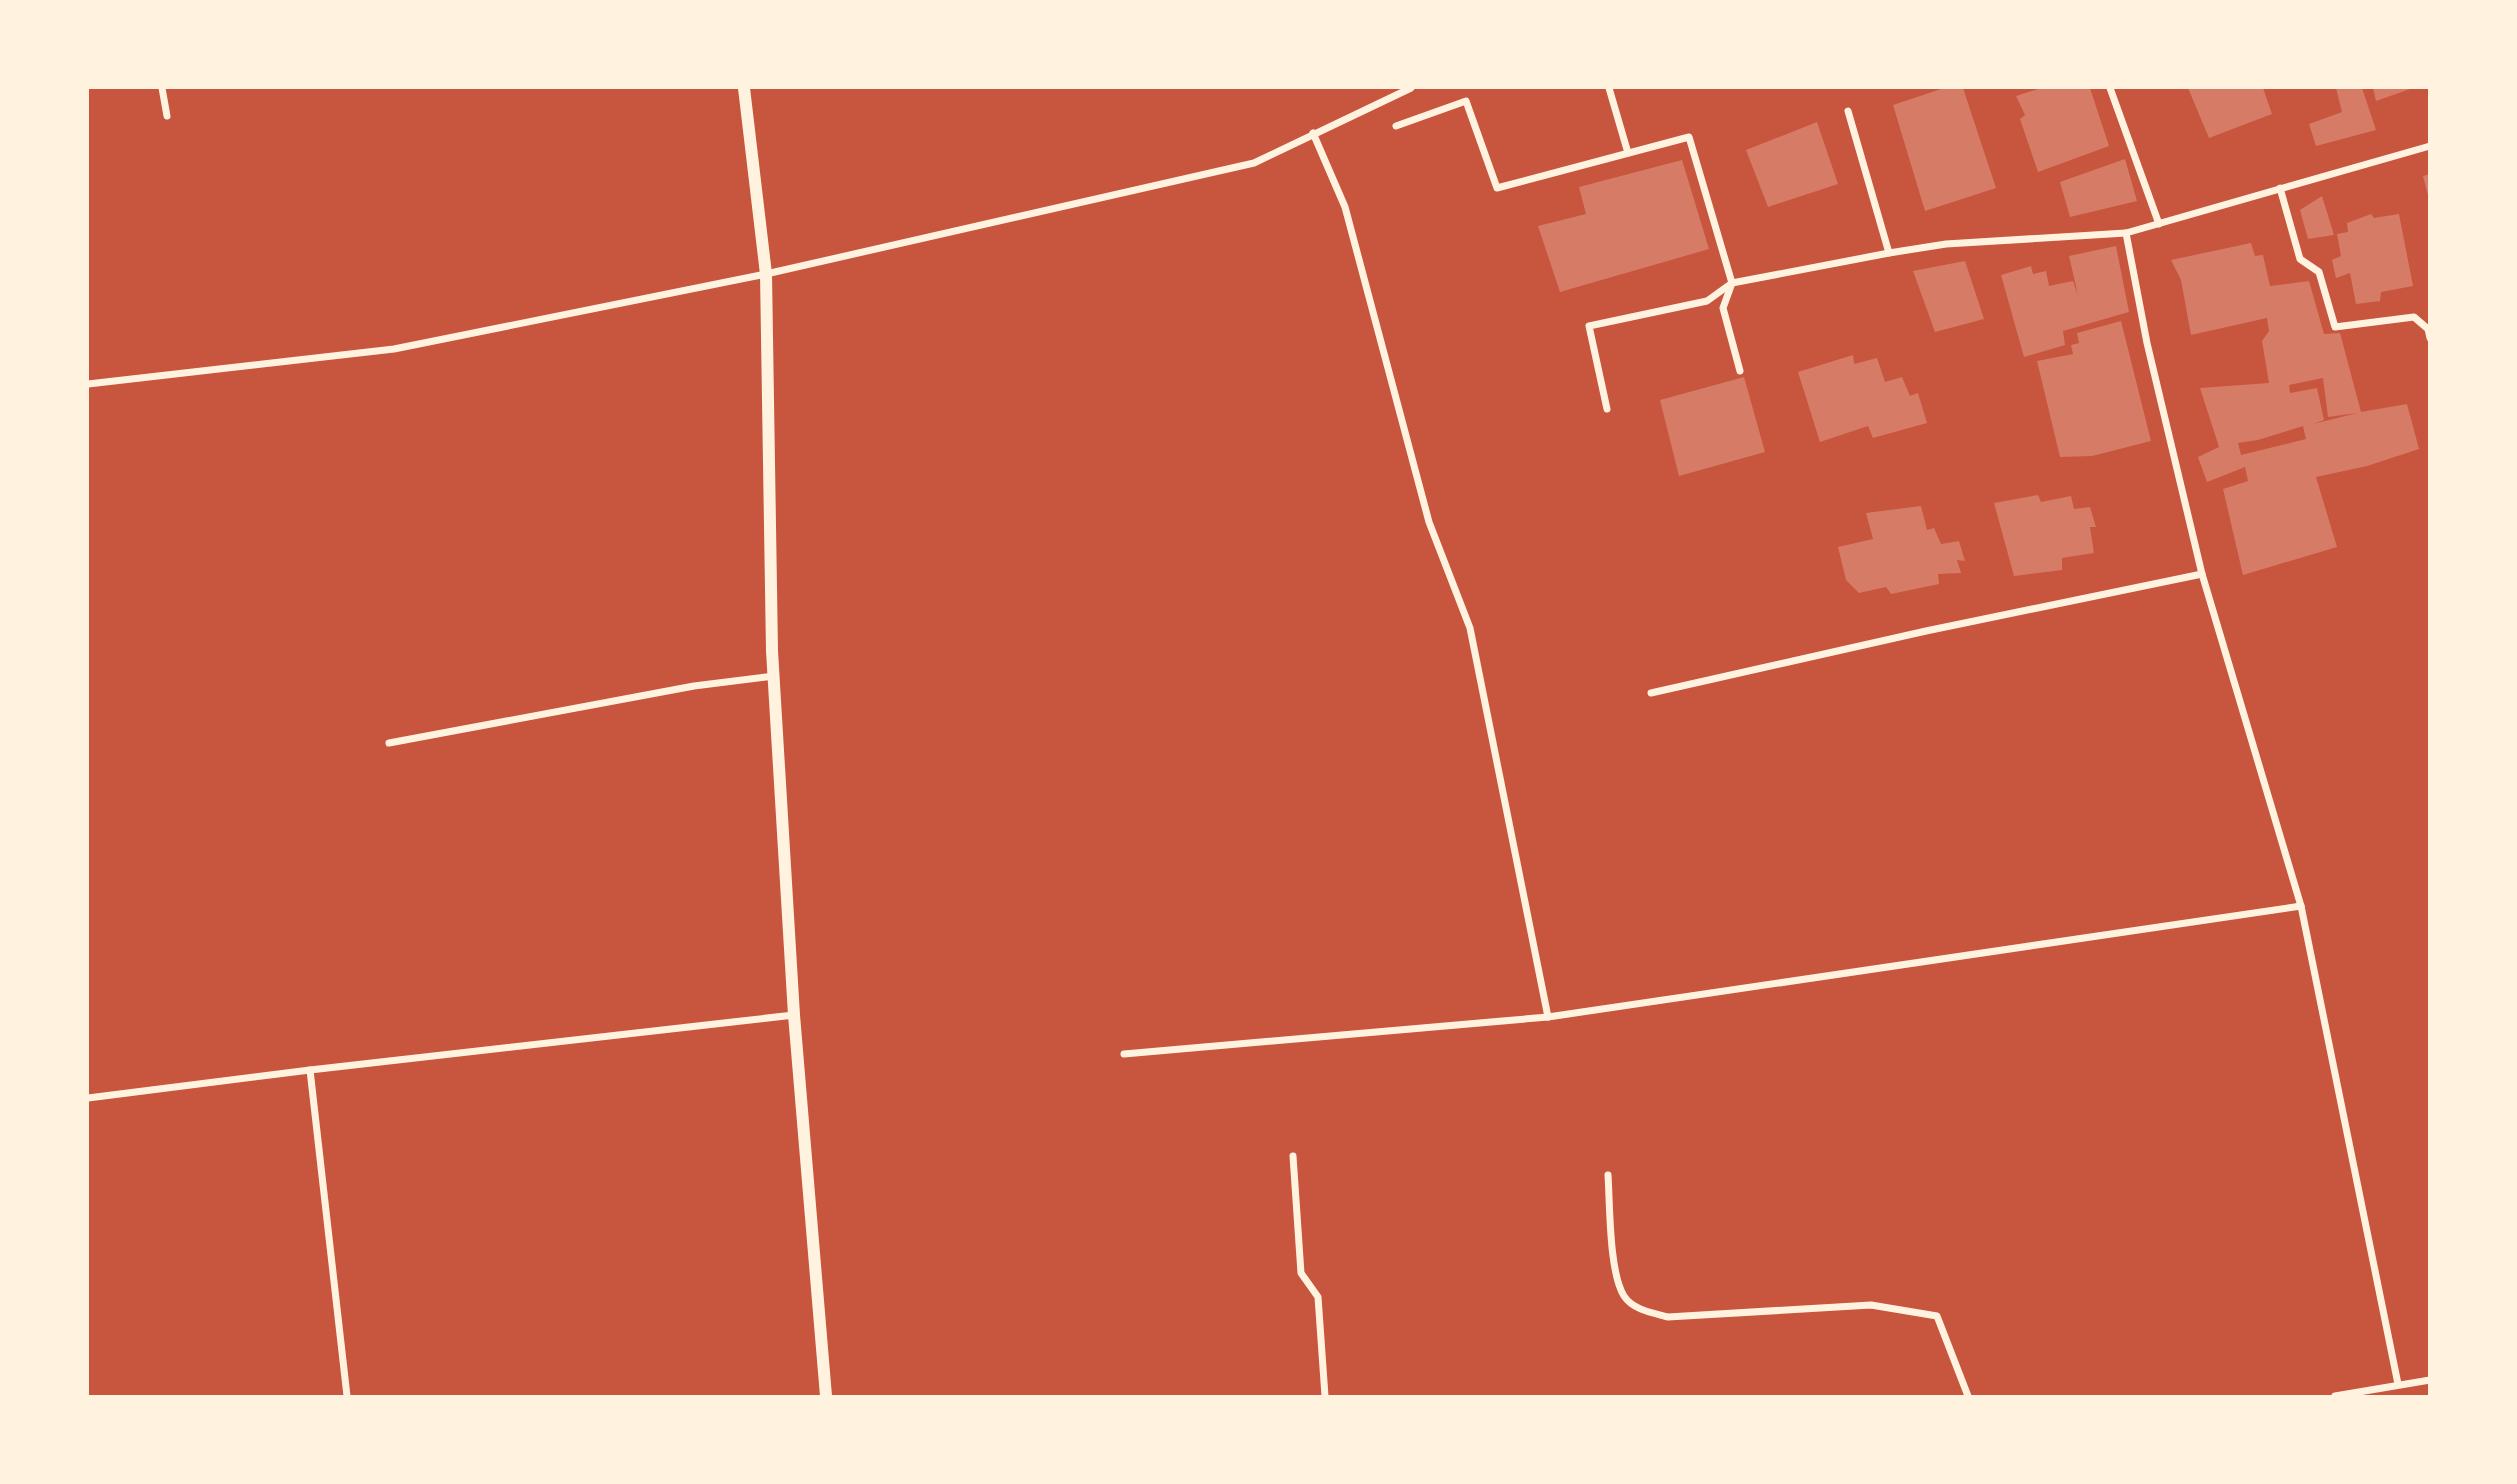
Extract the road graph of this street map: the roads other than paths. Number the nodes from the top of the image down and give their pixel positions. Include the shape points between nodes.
1 (162, 88) edge
2 (744, 88) edge
3 (1411, 88) edge
4 (1609, 88) edge
5 (2110, 88) edge
6 (1848, 111) dead end
7 (167, 116) dead end
8 (1396, 127) dead end
9 (1313, 133) junction
10 (2430, 146) edge
11 (1628, 153) junction
12 (2280, 188) junction
13 (2159, 224) junction
14 (2126, 233) junction
15 (1889, 253) junction
16 (766, 274) junction
17 (1732, 282) junction
18 (2430, 338) edge
19 (1740, 371) dead end
20 (88, 384) edge
21 (1607, 409) dead end
22 (2202, 574) junction
23 (774, 676) junction
24 (1651, 693) dead end
25 (388, 743) dead end
26 (2301, 906) junction
27 (794, 1014) junction
28 (1548, 1017) junction
29 (1124, 1054) dead end
30 (310, 1070) junction
31 (88, 1098) edge
32 (1293, 1156) dead end
33 (1608, 1175) dead end
34 (2430, 1380) edge
35 (2398, 1384) junction
36 (347, 1396) edge
37 (826, 1396) edge
38 (1325, 1396) edge
39 (1968, 1396) edge
40 (2335, 1396) edge

1 - 7 street
2 - 16 street
3 - 9 street
4 - 11 street
5 - 13 street
6 - 15 street
8 - 11 street via 1466,101 1497,188
9 - 16 street via 1254,163
9 - 28 street via 1345,207 1429,522 1470,628
10 - 12 street
11 - 17 street via 1689,137
12 - 13 street
12 - 18 street via 2300,259 2319,272 2334,327 2414,317
13 - 14 street
14 - 15 street via 1946,244
14 - 22 street
15 - 17 street
16 - 20 street via 394,349
16 - 23 street
17 - 19 street via 1723,308
17 - 21 street via 1707,302 1589,326
22 - 24 street
22 - 26 street
23 - 25 street via 694,686
23 - 27 street
26 - 28 street
26 - 35 street
27 - 30 street
27 - 37 street
28 - 29 street
30 - 31 street
30 - 36 street
32 - 38 street via 1301,1273 1318,1297
33 - 39 street via 1616,1276 1625,1297 1643,1311 1668,1317 1871,1305 1937,1316
34 - 35 street
35 - 40 street

